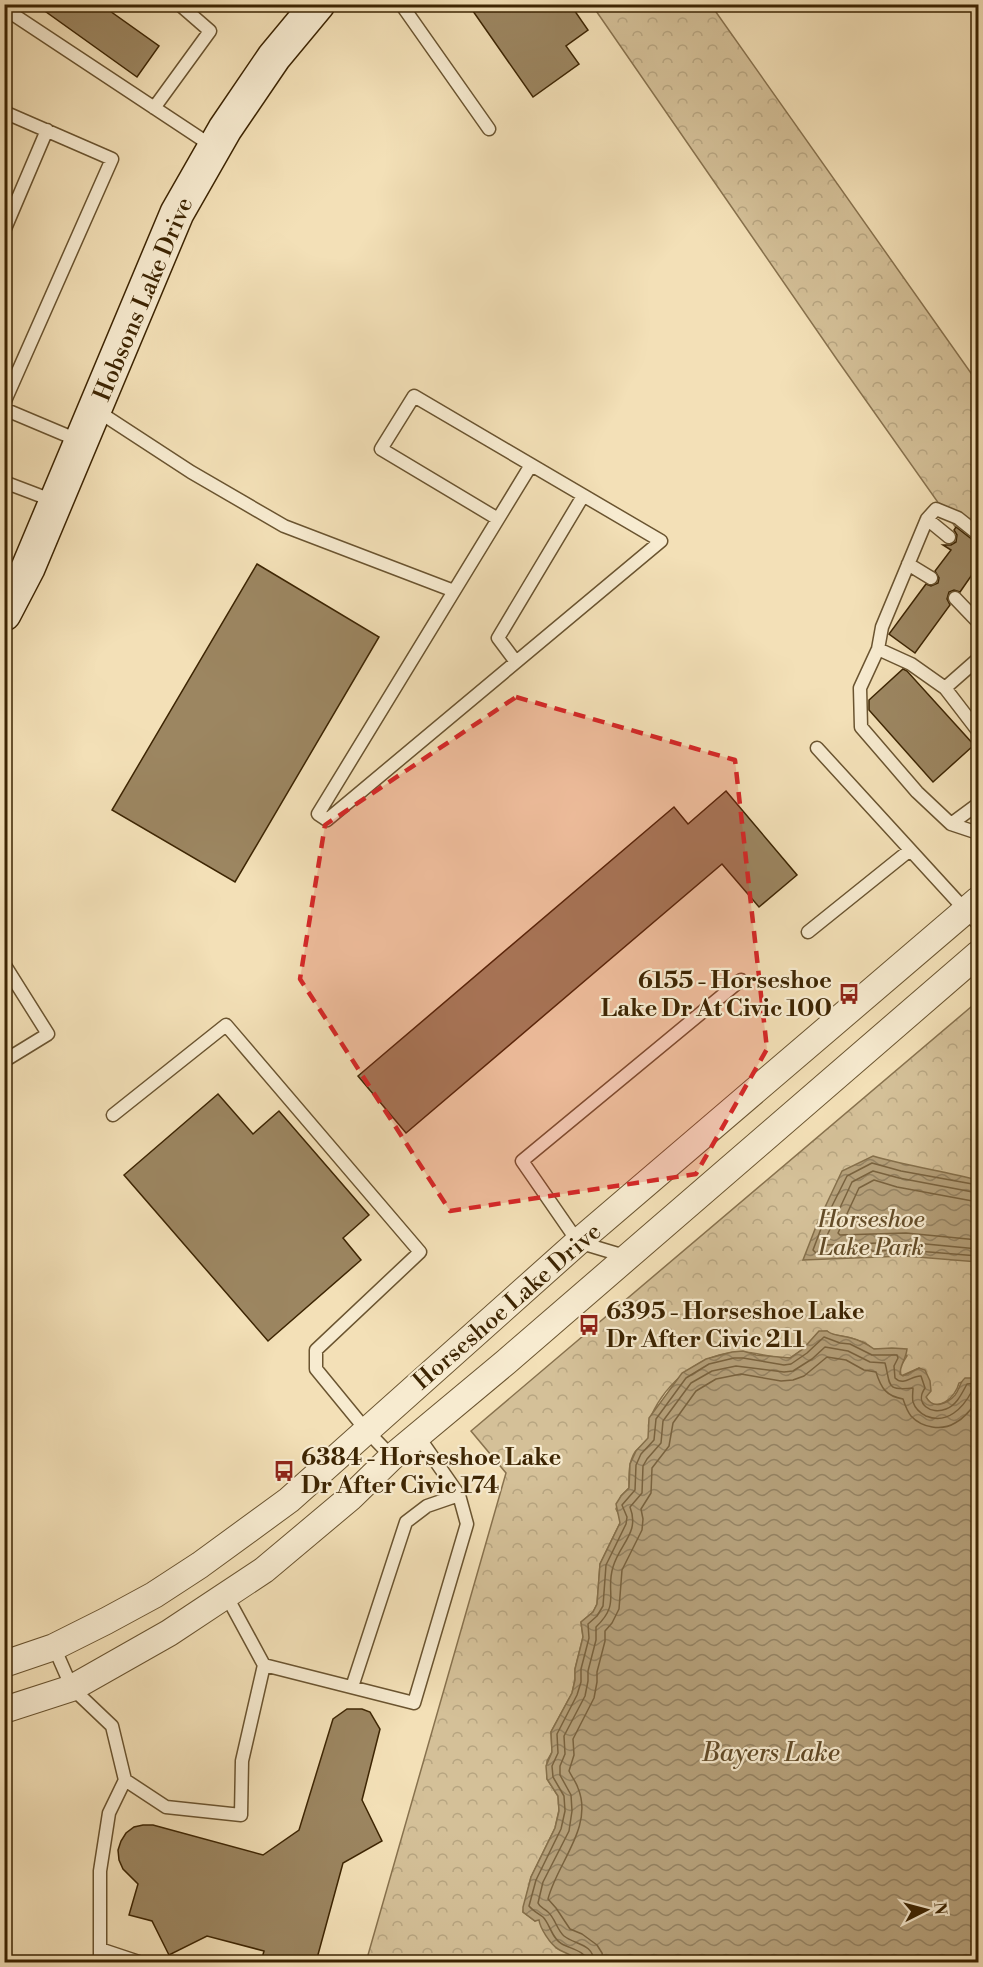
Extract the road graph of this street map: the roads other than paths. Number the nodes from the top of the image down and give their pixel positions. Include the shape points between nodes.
1 (6, 4) edge
2 (178, 4) edge
3 (318, 4) edge
4 (402, 4) edge
5 (154, 108) junction
6 (4, 112) edge
7 (489, 129) dead end
8 (47, 130) junction
9 (213, 147) junction
10 (4, 231) edge
11 (4, 403) edge
12 (4, 409) edge
13 (95, 409) junction
14 (82, 441) junction
15 (531, 465) junction
16 (4, 482) edge
17 (583, 495) junction
18 (56, 502) junction
19 (498, 519) junction
20 (927, 519) junction
21 (978, 534) edge
22 (949, 537) dead end
23 (908, 564) junction
24 (931, 578) dead end
25 (454, 591) junction
26 (956, 598) dead end
27 (4, 615) edge
28 (978, 622) edge
29 (878, 649) junction
30 (978, 659) edge
31 (516, 663) junction
32 (945, 688) junction
33 (978, 730) edge
34 (817, 748) dead end
35 (978, 804) edge
36 (951, 824) junction
37 (978, 833) edge
38 (910, 850) junction
39 (974, 912) edge
40 (808, 932) dead end
41 (978, 954) edge
42 (4, 964) edge
43 (741, 980) dead end
44 (4, 1061) edge
45 (113, 1115) dead end
46 (578, 1242) junction
47 (627, 1257) junction
48 (366, 1430) junction
49 (418, 1436) junction
50 (392, 1457) junction
51 (459, 1495) junction
52 (226, 1595) junction
53 (54, 1647) junction
54 (4, 1664) edge
55 (264, 1665) junction
56 (352, 1687) junction
57 (72, 1688) junction
58 (4, 1710) edge
59 (124, 1780) junction
60 (100, 1949) junction
61 (100, 1962) edge
62 (139, 1962) edge

1 - 5 lane via 14,15
2 - 5 lane via 210,31
3 - 9 street, Hobsons Lake Drive via 274,57
4 - 7 lane
5 - 9 lane
6 - 8 lane
8 - 10 lane
8 - 11 lane via 112,159
9 - 13 street, Hobsons Lake Drive via 177,213
12 - 14 lane
13 - 14 street, Hobsons Lake Drive
13 - 25 lane via 191,472 284,526
14 - 18 street, Hobsons Lake Drive
15 - 17 lane
15 - 19 lane
15 - 19 lane via 414,396 381,449
16 - 18 lane
17 - 31 lane via 498,639
17 - 31 lane via 661,541
18 - 27 street, Hobsons Lake Drive
19 - 25 lane
20 - 21 lane via 936,509 958,518
20 - 22 lane
20 - 23 lane
23 - 24 lane
23 - 29 lane via 882,627
25 - 31 lane via 318,814 327,820
26 - 28 lane
29 - 32 lane via 911,664
29 - 36 lane via 860,688 861,727 917,792
30 - 32 lane
32 - 33 lane
34 - 38 lane
35 - 36 lane
36 - 37 lane
38 - 39 lane
38 - 40 lane
39 - 46 street, Horseshoe Lake Drive
41 - 47 street, Horseshoe Lake Drive
42 - 44 lane via 48,1034
43 - 46 lane via 522,1161
45 - 48 lane via 226,1026 420,1252 316,1350 316,1369
46 - 47 lane
46 - 48 street, Horseshoe Lake Drive
47 - 49 street, Horseshoe Lake Drive
48 - 50 lane
48 - 53 street, Horseshoe Lake Drive via 289,1500 201,1565
49 - 50 street, Horseshoe Lake Drive
49 - 51 lane
50 - 52 street, Horseshoe Lake Drive via 273,1563
51 - 56 lane via 427,1506 406,1522
51 - 56 lane via 467,1524 414,1702
52 - 55 lane
52 - 57 street, Horseshoe Lake Drive via 169,1633
53 - 54 street, Horseshoe Lake Drive
53 - 57 lane
55 - 56 lane
55 - 59 lane via 242,1761 241,1815 166,1807
57 - 58 street, Horseshoe Lake Drive
57 - 59 lane via 112,1726
59 - 60 lane via 109,1813 100,1871
60 - 61 lane
60 - 62 lane

